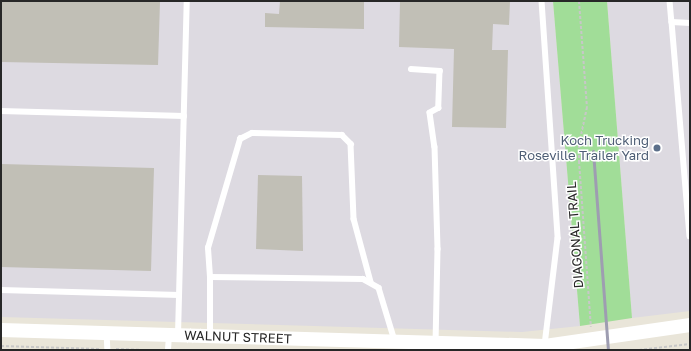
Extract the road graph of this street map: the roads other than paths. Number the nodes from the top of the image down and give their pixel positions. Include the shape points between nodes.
1 (187, 1) edge
2 (542, 1) edge
3 (670, 1) edge
4 (672, 22) junction
5 (690, 23) edge
6 (411, 70) dead end
7 (1, 111) edge
8 (184, 116) junction
9 (690, 236) edge
10 (210, 277) junction
11 (371, 282) junction
12 (1, 290) edge
13 (179, 295) junction
14 (690, 326) edge
15 (1, 330) edge
16 (107, 333) junction
17 (173, 335) junction
18 (210, 336) junction
19 (395, 341) junction
20 (445, 345) edge
21 (545, 346) junction
22 (108, 350) edge
23 (168, 350) edge

1 - 8 lane
2 - 21 lane via 558,238
3 - 4 lane
4 - 5 lane
4 - 9 lane
6 - 20 lane via 440,71 439,108 430,113 435,147 438,249
7 - 8 lane
8 - 13 lane
10 - 11 lane
10 - 11 lane via 208,248 240,139 252,133 342,135 351,144 354,219
10 - 18 lane
11 - 19 lane via 378,288
12 - 13 lane
13 - 17 lane
14 - 21 street, WALNUT STREET
15 - 16 street, WALNUT STREET
16 - 17 street, WALNUT STREET
16 - 22 lane
17 - 18 street, WALNUT STREET
17 - 23 lane
18 - 19 street, WALNUT STREET
19 - 20 street, WALNUT STREET
20 - 21 street, WALNUT STREET

